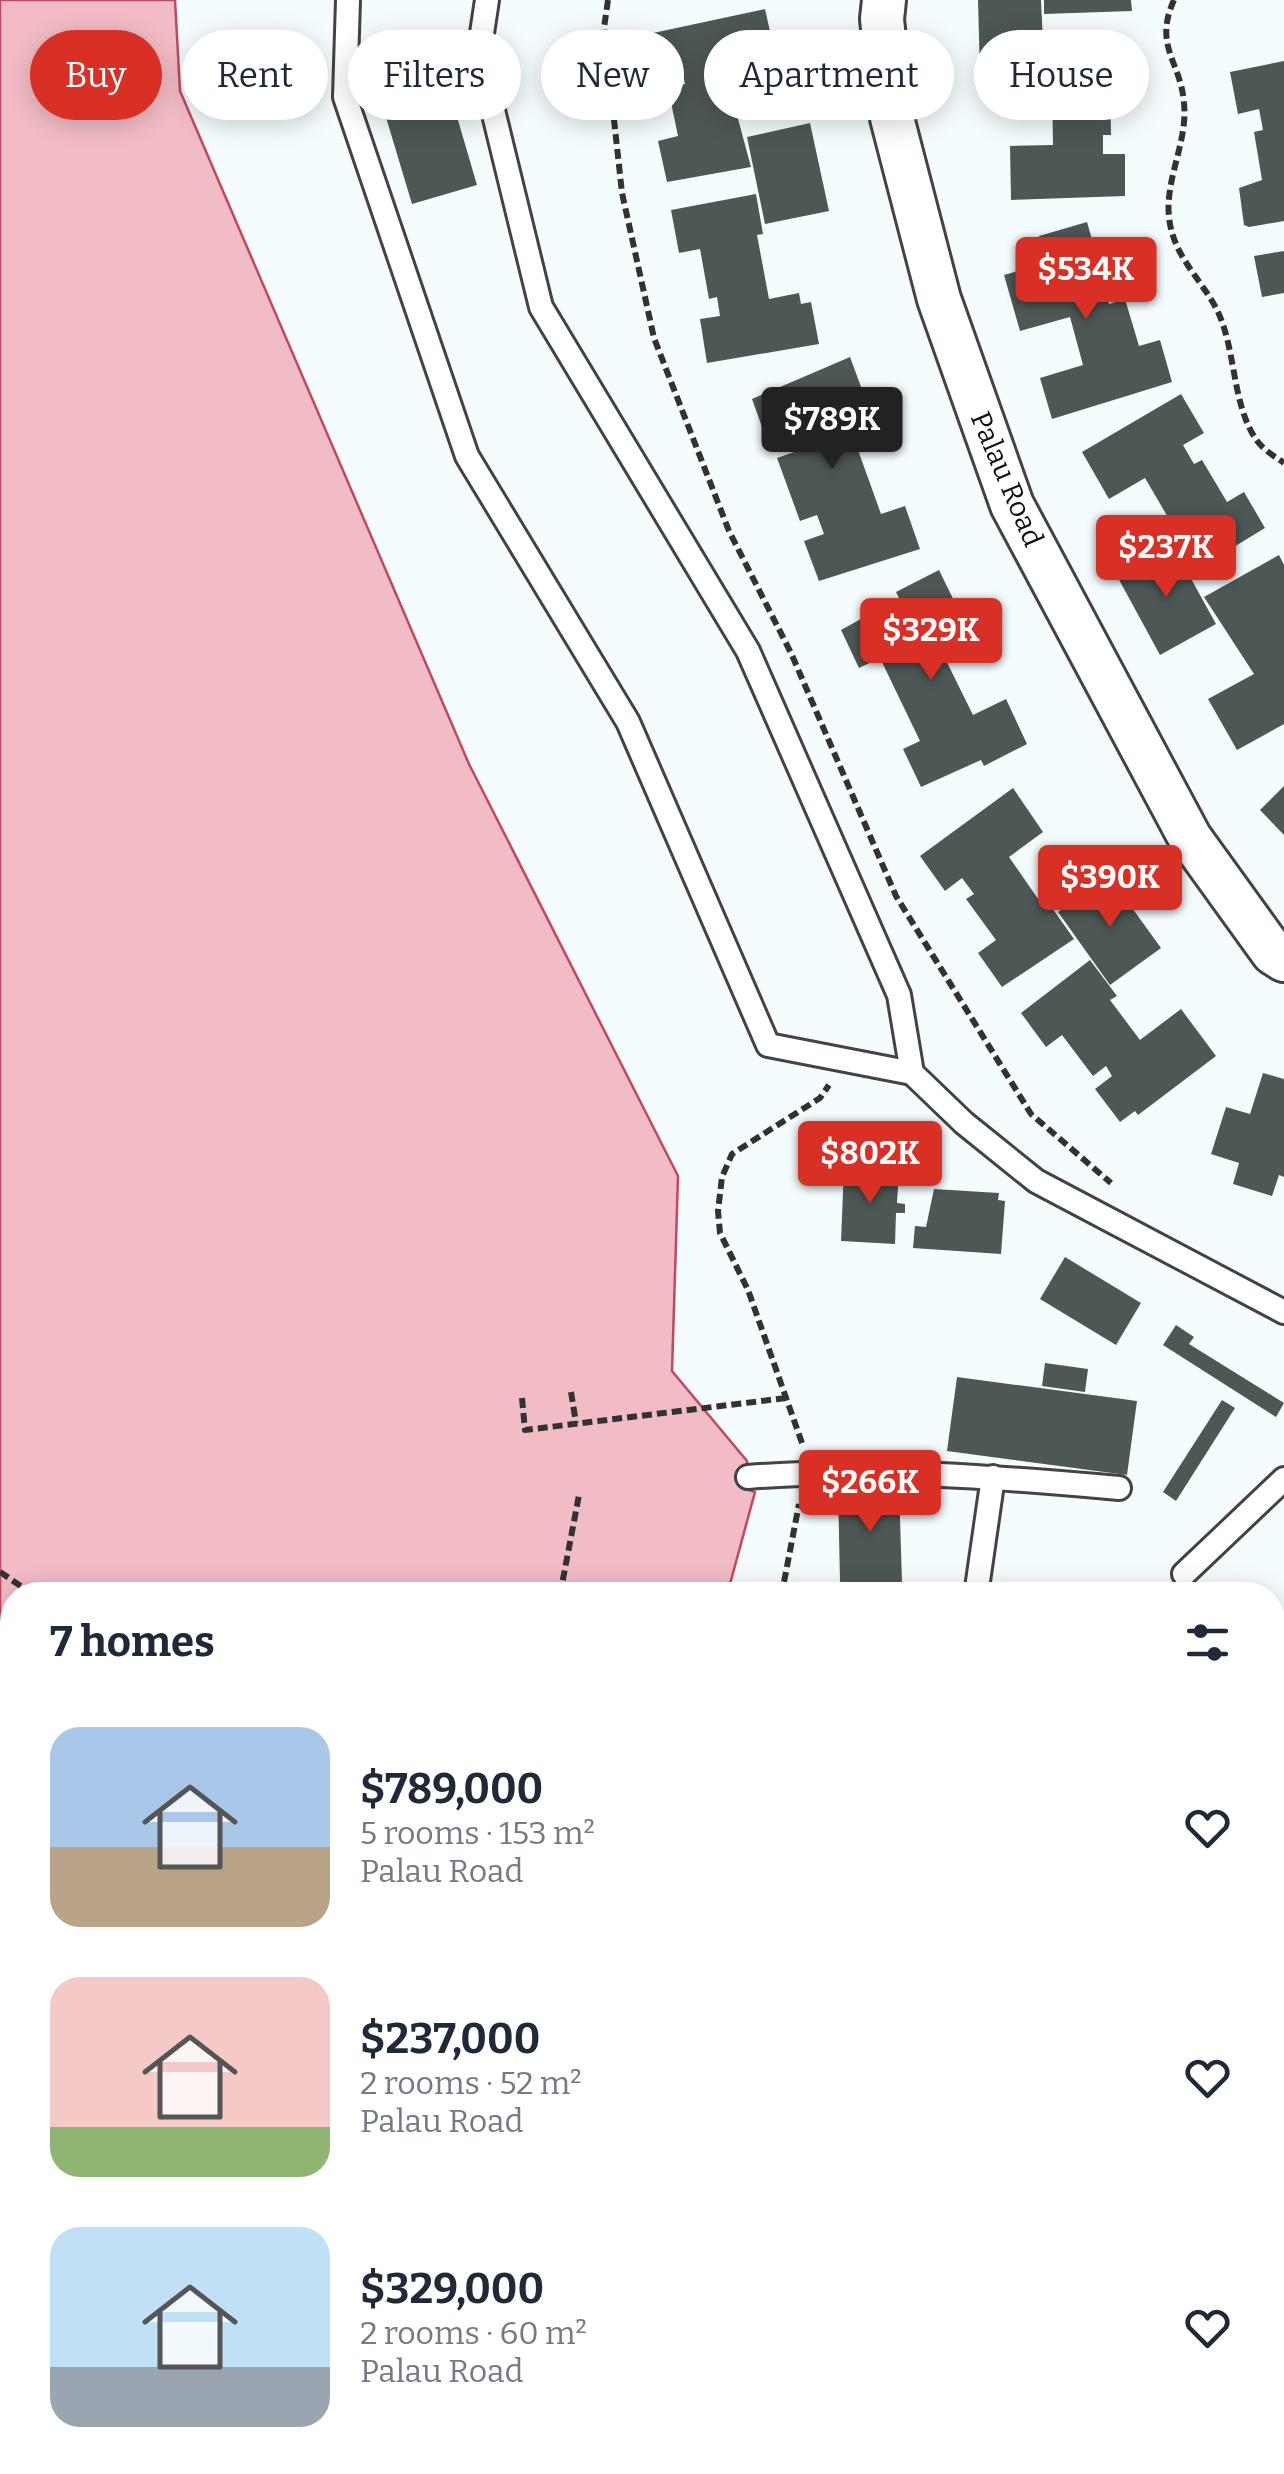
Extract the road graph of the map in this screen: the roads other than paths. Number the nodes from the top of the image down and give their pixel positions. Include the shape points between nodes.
1 (348, 0) edge
2 (488, 0) edge
3 (884, 0) edge
4 (1284, 960) edge
5 (912, 1073) junction
6 (1284, 1312) edge
7 (748, 1477) dead end
8 (993, 1477) junction
9 (1284, 1478) edge
10 (1119, 1488) dead end
11 (1184, 1574) dead end
12 (978, 1582) edge

1 - 5 lane via 344,97 467,456 628,722 768,1044
2 - 5 lane via 479,53 541,308 748,651 899,995
3 - 4 street, Palau Road via 897,136 939,300 1012,505 1190,838
5 - 6 lane via 1036,1181
7 - 8 lane
8 - 10 lane
8 - 12 lane
9 - 11 lane

